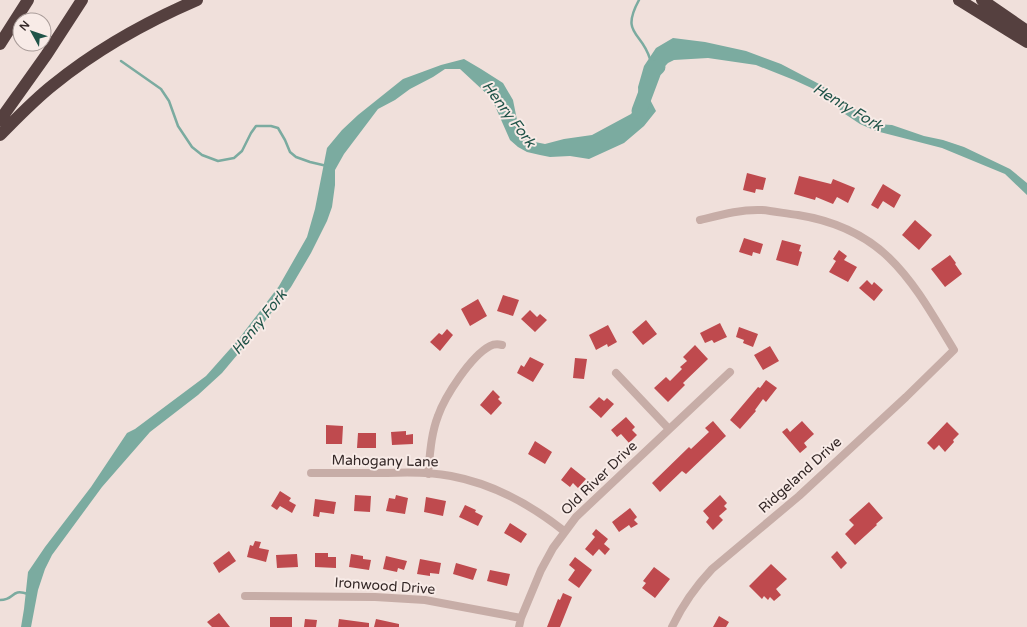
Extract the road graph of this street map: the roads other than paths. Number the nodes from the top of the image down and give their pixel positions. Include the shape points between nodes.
1 (28, 0) edge
2 (82, 0) edge
3 (197, 0) edge
4 (960, 0) edge
5 (982, 0) edge
6 (1027, 31) edge
7 (1027, 42) edge
8 (0, 44) edge
9 (0, 120) edge
10 (0, 135) edge
11 (700, 220) dead end
12 (502, 344) dead end
13 (730, 372) dead end
14 (616, 373) dead end
15 (669, 430) junction
16 (311, 473) dead end
17 (428, 474) junction
18 (564, 531) junction
19 (246, 596) dead end
20 (521, 618) junction
21 (519, 627) edge
22 (672, 627) edge

1 - 8 highway
2 - 9 highway
3 - 10 highway via 134,31 88,59 53,85
4 - 7 highway
5 - 6 highway
11 - 22 street, Ridgeland Drive via 745,210 763,210 816,218 852,231 872,243 896,264 923,300 954,350 799,496 712,570 686,603
12 - 17 street via 491,345 481,352 443,403 432,437
13 - 15 street, Old River Drive
14 - 15 street
15 - 18 street, Old River Drive via 589,504
16 - 17 street, Mahogany Lane
17 - 18 street, Mahogany Lane via 450,476 503,492 542,513
18 - 20 street, Old River Drive via 540,570
19 - 20 street, Ironwood Drive via 353,596 425,600
20 - 21 street, Old River Drive

